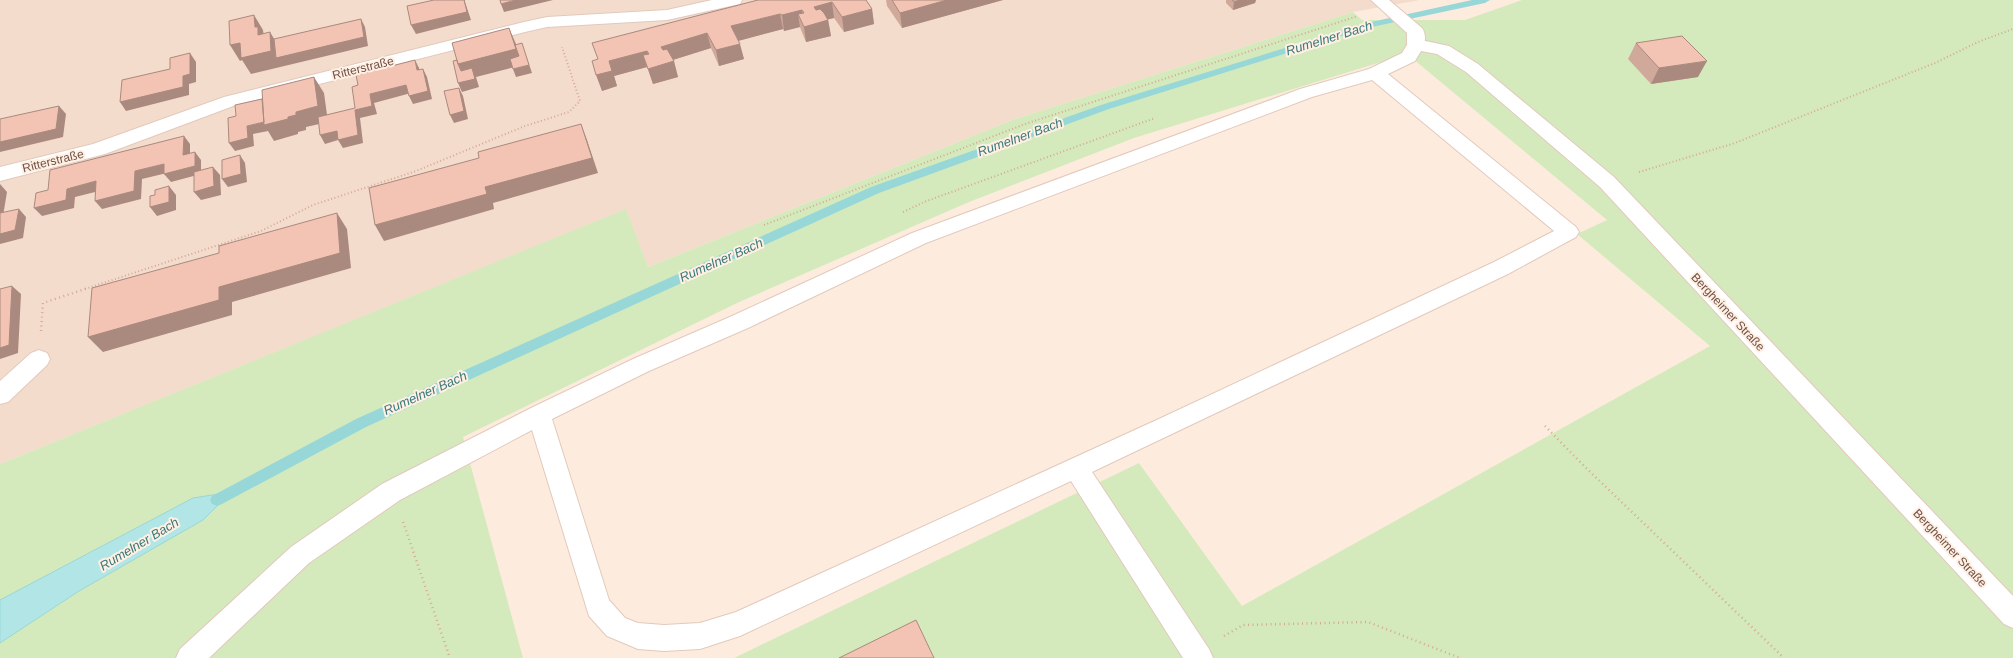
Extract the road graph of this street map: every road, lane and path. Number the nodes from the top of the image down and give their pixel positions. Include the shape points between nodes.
1 (734, 0) edge
2 (1383, 3) edge
3 (554, 22) junction
4 (2013, 29) edge
5 (1416, 38) junction
6 (1375, 73) junction
7 (0, 174) edge
8 (1607, 182) junction
9 (764, 225) dead end
10 (39, 359) joint
11 (0, 395) edge
12 (539, 415) junction
13 (1545, 426) dead end
14 (1076, 468) junction
15 (391, 492) junction
16 (2013, 615) edge
17 (1197, 655) edge
18 (190, 658) edge
19 (450, 658) edge
20 (1460, 658) edge
21 (1784, 658) edge

1 - 3 street, Ritterstraße via 667,15
2 - 5 street
2 - 9 path via 1025,124
3 - 7 street, Ritterstraße via 524,27 230,101 98,149
3 - 10 path via 580,101 569,112 525,126 416,170 313,205 261,231 43,303
4 - 8 path via 1735,143
5 - 6 street via 1409,57
5 - 8 street, Bergheimer Straße via 1444,50 1472,68
6 - 12 street via 1306,93 919,238 747,319 641,365
6 - 14 street via 1569,232 1424,304
8 - 16 street, Bergheimer Straße
10 - 11 street
12 - 14 street via 598,607 616,627 638,636 700,636 740,623
12 - 15 street
13 - 21 path
14 - 17 street
15 - 18 street via 300,555
15 - 19 path
17 - 20 path via 1243,625 1368,622

